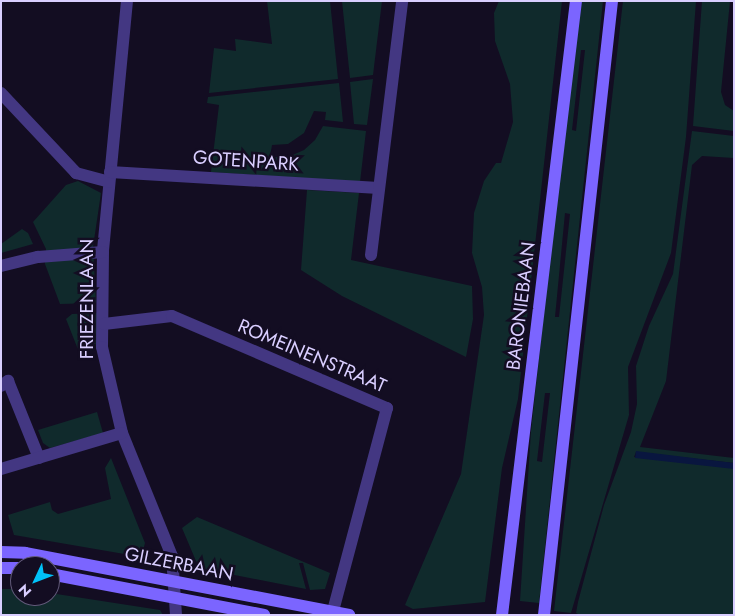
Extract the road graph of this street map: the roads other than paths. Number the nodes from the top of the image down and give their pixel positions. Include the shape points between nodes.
1 (126, 1) edge
2 (402, 1) edge
3 (576, 1) edge
4 (612, 1) edge
5 (1, 93) edge
6 (110, 177) junction
7 (379, 188) junction
8 (103, 252) junction
9 (371, 256) dead end
10 (1, 266) edge
11 (104, 324) junction
12 (1, 386) edge
13 (122, 433) junction
14 (39, 458) junction
15 (1, 469) edge
16 (1, 552) edge
17 (60, 576) edge
18 (172, 582) junction
19 (174, 598) junction
20 (333, 613) edge
21 (176, 615) edge
22 (264, 615) edge
23 (349, 615) edge
24 (502, 615) edge
25 (544, 615) edge

1 - 6 street, FRIEZENLAAN
2 - 7 street
3 - 24 main road, BARONIEBAAN
4 - 25 main road
5 - 6 street, GOTENPARK via 76,173
6 - 7 street, GOTENPARK
6 - 8 street, FRIEZENLAAN
7 - 9 street
8 - 10 street via 38,257
8 - 11 street, FRIEZENLAAN
11 - 13 street, FRIEZENLAAN via 102,347
11 - 20 street, ROMEINENSTRAAT via 172,316 387,408
12 - 14 street via 8,381
13 - 14 street
13 - 18 street, FRIEZENLAAN via 172,556
14 - 15 street
16 - 18 main road, GILZERBAAN via 25,553
17 - 19 main road, GILZERBAAN
18 - 19 street, FRIEZENLAAN
18 - 20 main road, GILZERBAAN
19 - 21 street, FRIEZENLAAN
19 - 22 main road, GILZERBAAN
20 - 23 main road, GILZERBAAN

